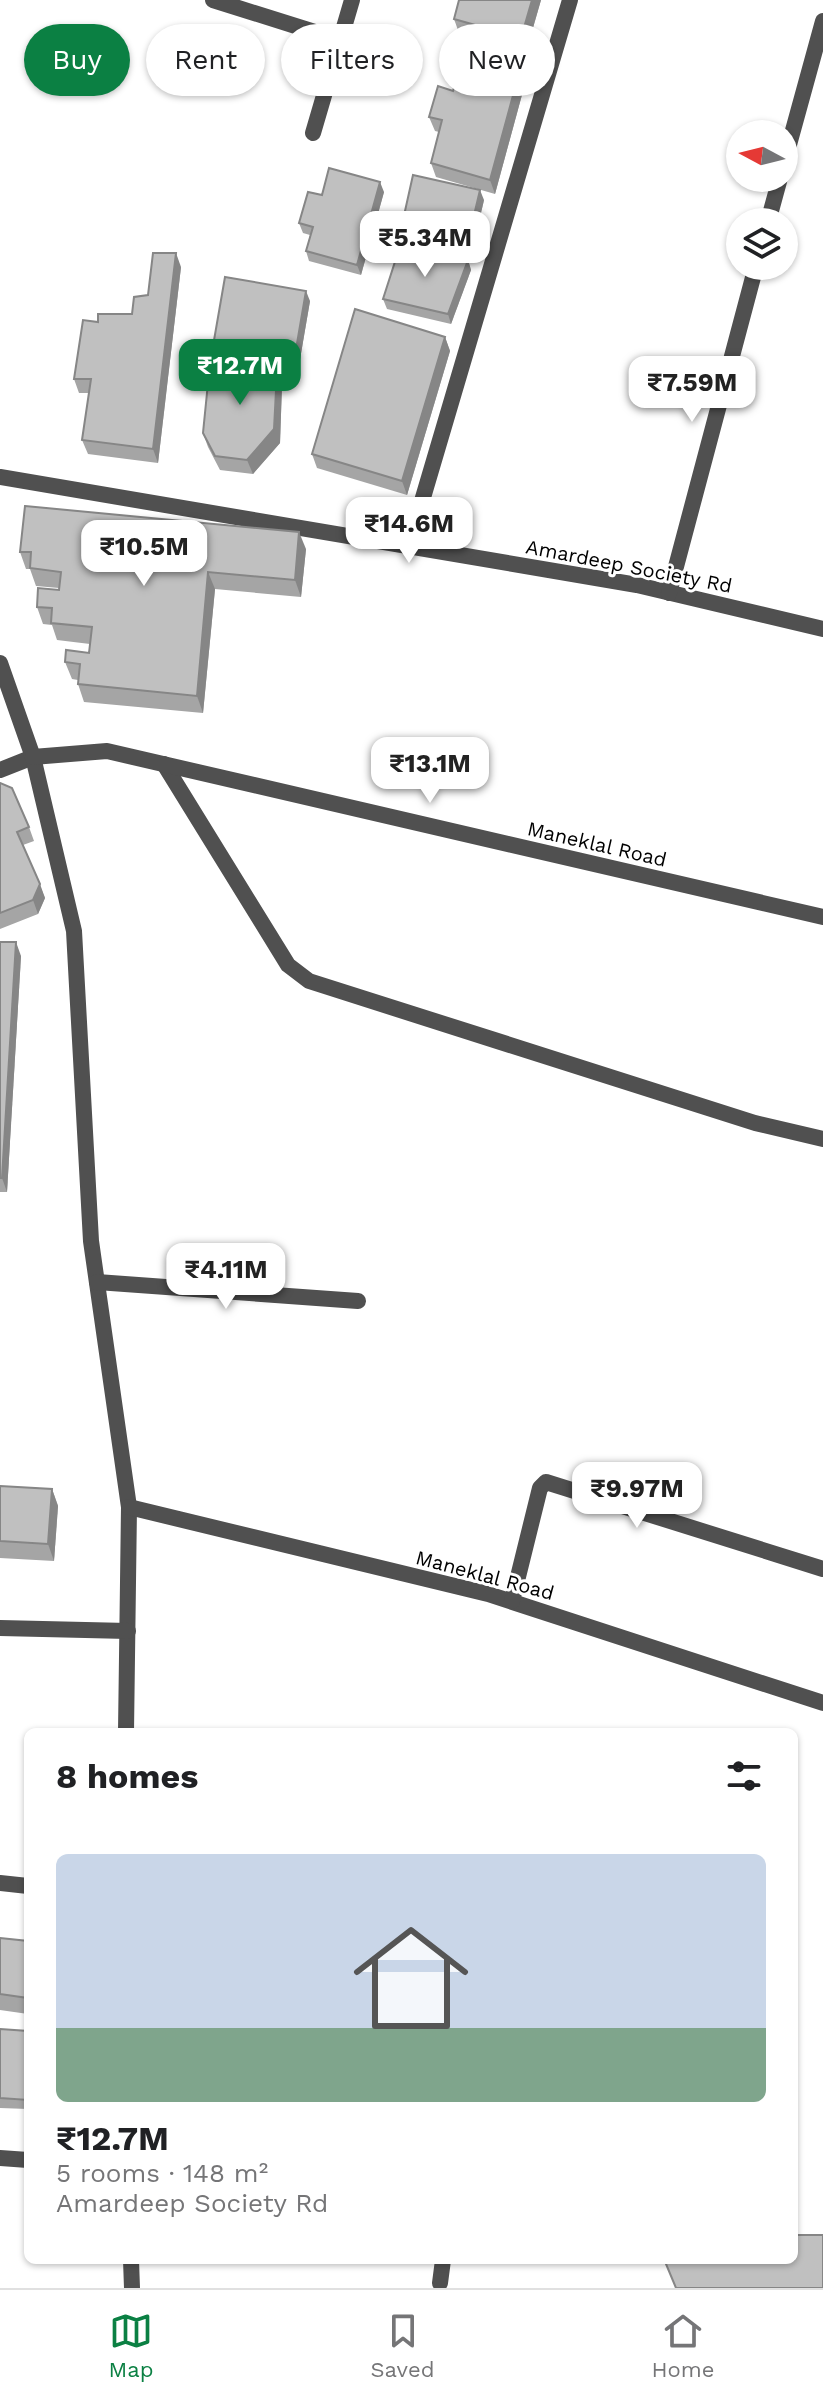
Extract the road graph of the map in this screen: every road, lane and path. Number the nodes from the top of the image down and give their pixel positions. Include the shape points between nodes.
1 (213, 0) edge
2 (352, 0) edge
3 (570, 0) edge
4 (823, 21) edge
5 (289, 24) edge
6 (345, 24) edge
7 (324, 96) edge
8 (796, 120) edge
9 (313, 133) dead end
10 (752, 280) edge
11 (0, 477) edge
12 (409, 545) junction
13 (669, 593) junction
14 (823, 629) edge
15 (0, 663) edge
16 (33, 757) junction
17 (164, 764) junction
18 (0, 770) edge
19 (823, 917) edge
20 (823, 1139) edge
21 (97, 1282) junction
22 (358, 1301) dead end
23 (129, 1507) junction
24 (823, 1569) edge
25 (512, 1601) junction
26 (0, 1628) edge
27 (128, 1631) junction
28 (823, 1703) edge
29 (126, 1728) edge
30 (0, 1883) edge
31 (24, 1886) edge
32 (0, 2158) edge
33 (24, 2160) edge
34 (131, 2264) edge
35 (442, 2264) edge
36 (440, 2283) dead end
37 (132, 2288) edge

1 - 5 street
2 - 6 street
3 - 12 street
4 - 8 street
7 - 9 street
10 - 13 street
11 - 12 street, Amardeep Society Rd
12 - 13 street, Amardeep Society Rd
13 - 14 street, Amardeep Society Rd
15 - 16 street
16 - 17 street, Maneklal Road via 107,751
16 - 18 street, Maneklal Road
16 - 21 street via 74,931
17 - 19 street, Maneklal Road
17 - 20 street via 288,965 309,981 755,1123
21 - 22 street
21 - 23 street
23 - 25 street, Maneklal Road
23 - 27 street
24 - 25 street via 546,1482 540,1488
25 - 28 street, Maneklal Road
26 - 27 street
27 - 29 street
30 - 31 street
32 - 33 street
34 - 37 street
35 - 36 street

